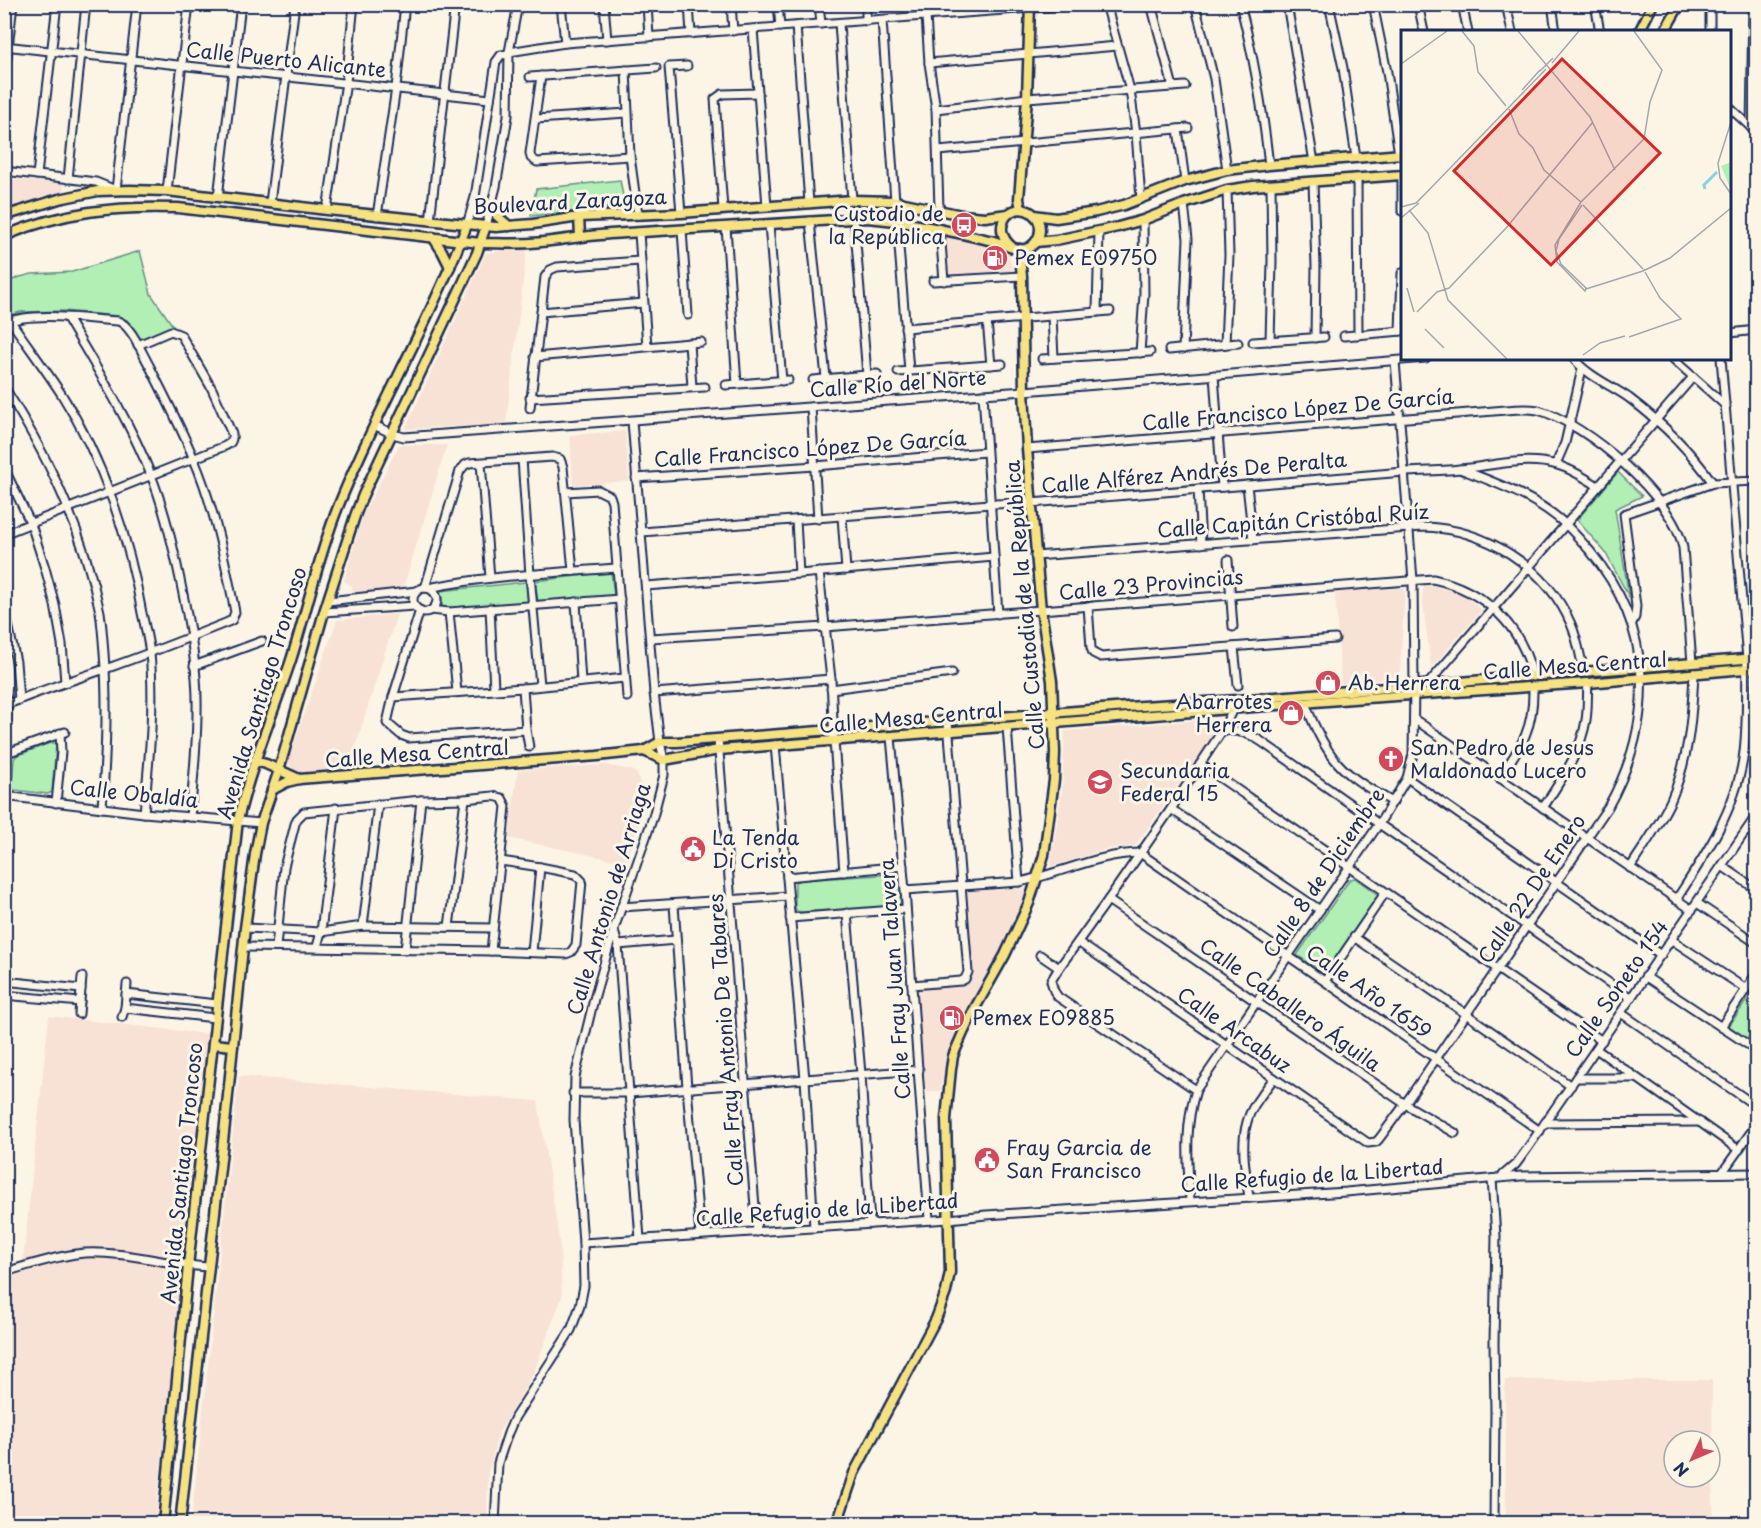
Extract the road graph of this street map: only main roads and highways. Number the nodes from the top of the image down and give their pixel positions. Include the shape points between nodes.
1 (1653, 4) edge
2 (1680, 4) edge
3 (1030, 7) edge
4 (1640, 30) edge
5 (1665, 30) edge
6 (1401, 155) edge
7 (1401, 175) edge
8 (492, 202) road end
9 (1021, 210) junction
10 (1008, 214) junction
11 (1034, 215) junction
12 (4, 216) edge
13 (579, 217) junction
14 (467, 225) junction
15 (486, 226) junction
16 (509, 226) junction
17 (4, 236) edge
18 (580, 236) junction
19 (433, 237) junction
20 (461, 241) junction
21 (1036, 242) junction
22 (480, 243) junction
23 (1016, 248) junction
24 (450, 267) junction
25 (1752, 658) edge
26 (1756, 668) edge
27 (1533, 681) junction
28 (1414, 691) junction
29 (1054, 713) junction
30 (1054, 722) junction
31 (949, 727) junction
32 (644, 751) junction
33 (255, 761) junction
34 (279, 770) junction
35 (299, 779) junction
36 (272, 790) junction
37 (213, 1044) junction
38 (233, 1046) junction
39 (163, 1524) edge
40 (180, 1524) edge
41 (837, 1524) edge

1 - 4 main road
2 - 5 main road
3 - 9 main road
6 - 11 main road via 1227,170 1105,210 1056,218
7 - 21 main road via 1227,190 1143,220
8 - 16 main road via 497,216
9 - 10 main road
9 - 11 main road
10 - 13 main road, Boulevard Zaragoza via 985,217 895,201 852,200
10 - 23 main road via 1001,230 1005,241
11 - 21 main road via 1040,225
12 - 14 main road, Boulevard Zaragoza via 71,197 116,190 166,191
13 - 16 main road, Boulevard Zaragoza
13 - 18 main road
14 - 15 main road, Boulevard Zaragoza
14 - 20 main road, Avenida Santiago Troncoso
15 - 16 main road, Boulevard Zaragoza
15 - 22 main road, Avenida Santiago Troncoso
17 - 19 main road, Boulevard Zaragoza via 86,211 178,208
18 - 22 main road, Boulevard Zaragoza via 532,243
18 - 23 main road, Boulevard Zaragoza via 854,218 897,222
19 - 20 main road, Boulevard Zaragoza
19 - 24 main road
20 - 22 main road, Boulevard Zaragoza
20 - 24 main road, Avenida Santiago Troncoso
21 - 23 main road
22 - 34 main road, Avenida Santiago Troncoso via 363,495 324,612
23 - 29 main road, Calle Custodia de la República via 1022,276 1024,391 1035,556
24 - 33 main road, Avenida Santiago Troncoso via 337,509
25 - 27 main road, Calle Mesa Central
26 - 27 main road, Calle Mesa Central via 1588,683
27 - 28 main road, Calle Mesa Central
27 - 28 main road, Calle Mesa Central via 1427,685
28 - 29 main road, Calle Mesa Central
28 - 30 main road, Calle Mesa Central via 1305,704
29 - 30 main road, Calle Custodia de la República
29 - 31 main road, Calle Mesa Central
30 - 31 main road, Calle Mesa Central
30 - 41 main road, Calle Custodia de la República via 1054,780 1044,855 1013,940 953,1056 946,1119 950,1272 942,1307 854,1473
31 - 32 main road, Calle Mesa Central via 660,742
31 - 32 main road, Calle Mesa Central via 891,736 719,750 664,760
32 - 35 main road, Calle Mesa Central
33 - 34 main road
33 - 37 main road, Avenida Santiago Troncoso via 238,820
34 - 35 main road
34 - 36 main road, Avenida Santiago Troncoso
35 - 36 main road
36 - 38 main road, Avenida Santiago Troncoso via 255,854
37 - 38 main road
37 - 39 main road, Avenida Santiago Troncoso
38 - 40 main road, Avenida Santiago Troncoso

